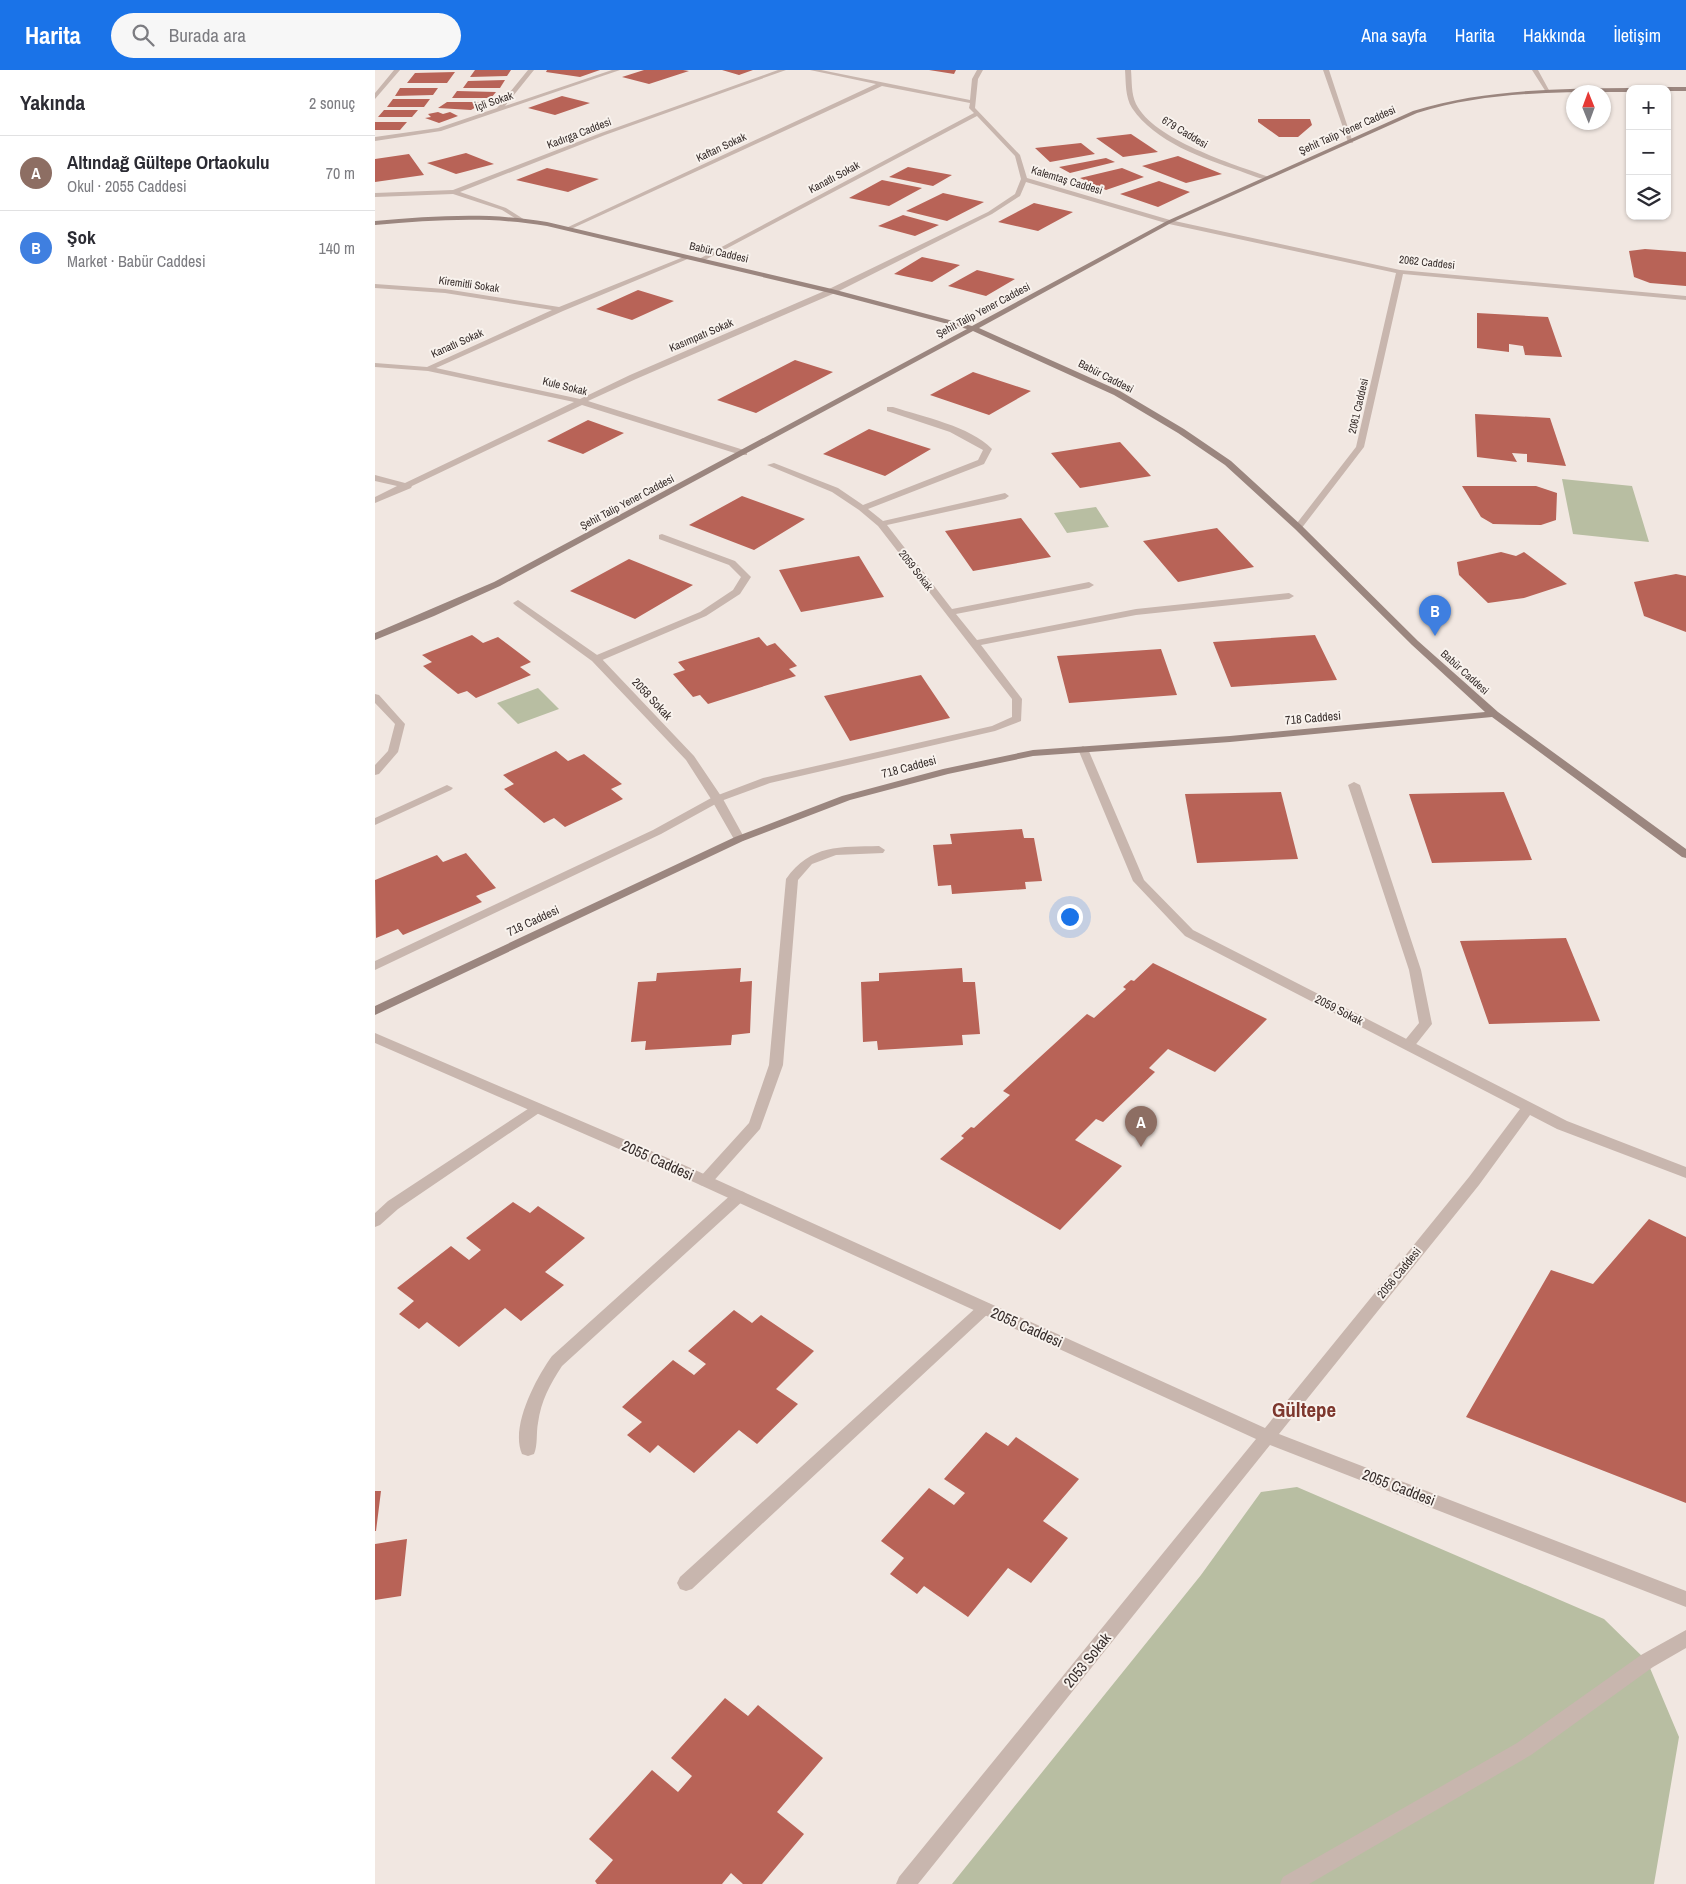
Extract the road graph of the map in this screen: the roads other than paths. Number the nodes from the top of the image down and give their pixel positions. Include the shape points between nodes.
1 (397, 70) edge
2 (531, 70) edge
3 (617, 70) edge
4 (783, 70) edge
5 (813, 70) edge
6 (979, 70) edge
7 (1128, 70) edge
8 (1326, 70) edge
9 (1535, 70) edge
10 (881, 84) junction
11 (1671, 89) edge
12 (1686, 89) edge
13 (1626, 90) edge
14 (1548, 91) junction
15 (375, 97) edge
16 (973, 102) junction
17 (499, 110) junction
18 (977, 114) junction
19 (375, 139) edge
20 (1351, 142) junction
21 (1267, 178) junction
22 (1024, 179) junction
23 (453, 192) junction
24 (375, 196) edge
25 (523, 221) junction
26 (1169, 222) junction
27 (375, 223) edge
28 (569, 228) junction
29 (688, 256) junction
30 (701, 260) junction
31 (1400, 272) junction
32 (375, 286) edge
33 (832, 291) junction
34 (1686, 298) edge
35 (560, 309) junction
36 (972, 328) junction
37 (375, 365) edge
38 (428, 368) junction
39 (582, 402) junction
40 (890, 409) dead end
41 (744, 453) junction
42 (771, 465) dead end
43 (375, 478) edge
44 (408, 486) junction
45 (1005, 496) dead end
46 (375, 500) edge
47 (862, 508) junction
48 (881, 524) junction
49 (1298, 527) junction
50 (662, 537) dead end
51 (1089, 585) dead end
52 (1289, 596) dead end
53 (518, 603) dead end
54 (949, 613) junction
55 (375, 636) edge
56 (973, 644) junction
57 (596, 659) junction
58 (375, 696) edge
59 (1494, 714) junction
60 (1083, 749) junction
61 (375, 772) edge
62 (1354, 785) dead end
63 (447, 788) dead end
64 (717, 799) junction
65 (375, 822) edge
66 (739, 839) junction
67 (879, 850) dead end
68 (1686, 854) edge
69 (375, 966) edge
70 (375, 1011) edge
71 (375, 1038) edge
72 (1408, 1046) junction
73 (537, 1108) junction
74 (1528, 1108) junction
75 (1686, 1172) edge
76 (705, 1181) junction
77 (739, 1196) junction
78 (375, 1221) edge
79 (985, 1308) junction
80 (1268, 1437) junction
81 (528, 1449) dead end
82 (686, 1583) dead end
83 (1686, 1598) edge
84 (1686, 1638) edge
85 (906, 1884) edge
86 (1290, 1884) edge

1 - 15 street
2 - 17 street
3 - 17 street, İçli Sokak
4 - 23 street, Kadırga Caddesi
5 - 10 street
6 - 16 street, Kalemtaş Caddesi
7 - 21 street, 679 Caddesi via 1134,106 1158,130 1201,154
8 - 20 street
9 - 14 street
10 - 16 street
10 - 28 street, Kaftan Sokak
11 - 12 street
13 - 14 street, Şehit Talip Yener Caddesi
14 - 20 street, Şehit Talip Yener Caddesi via 1489,95 1437,104
16 - 18 street, Kalemtaş Caddesi via 972,108
17 - 19 street, İçli Sokak via 439,130
18 - 22 street, Kalemtaş Caddesi via 1018,156
18 - 30 street, Kanatlı Sokak
20 - 21 street, Şehit Talip Yener Caddesi
21 - 26 street, Şehit Talip Yener Caddesi
22 - 26 street, Kalemtaş Caddesi
22 - 33 street, Kasımpatı Sokak via 1018,195 990,213
23 - 24 street
23 - 25 street via 503,209
25 - 27 street, Babür Caddesi via 467,216
25 - 28 street, Babür Caddesi
26 - 31 street, 2062 Caddesi
26 - 36 street, Şehit Talip Yener Caddesi
28 - 29 street, Babür Caddesi
29 - 30 street, Babür Caddesi
29 - 35 street, Kanatlı Sokak
30 - 33 street, Babür Caddesi
31 - 34 street, 2062 Caddesi
31 - 49 street, 2061 Caddesi via 1360,447
32 - 35 street, Kiremitli Sokak via 468,295
33 - 36 street, Babür Caddesi
33 - 39 street, Kasımpatı Sokak
35 - 38 street, Kanatlı Sokak
36 - 41 street, Şehit Talip Yener Caddesi
36 - 49 street, Babür Caddesi via 1117,393 1181,431 1228,463
37 - 38 street, Kule Sokak
38 - 39 street, Kule Sokak
39 - 41 street, Kule Sokak
39 - 44 street, Kasımpatı Sokak
40 - 47 street via 951,428 988,449 981,462
41 - 55 street, Şehit Talip Yener Caddesi via 497,584
42 - 47 street, 2059 Sokak via 835,490
43 - 44 street
44 - 46 street, Kasımpatı Sokak
45 - 48 street
47 - 48 street, 2059 Sokak
48 - 54 street, 2059 Sokak
49 - 59 street, Babür Caddesi via 1415,643
50 - 57 street via 732,563 746,577 737,592 703,614
51 - 54 street
52 - 56 street via 1136,612
53 - 57 street, 2058 Sokak
54 - 56 street, 2059 Sokak
56 - 64 street, 2059 Sokak via 1017,699 1017,719 995,728 767,780
57 - 64 street, 2058 Sokak via 690,758
58 - 61 street via 400,724 393,752
59 - 60 street, 718 Caddesi via 1230,740
59 - 68 street, Babür Caddesi
60 - 66 street, 718 Caddesi via 1033,753 947,771 846,798
60 - 72 street, 2059 Sokak via 1139,881 1189,933
62 - 72 street via 1415,970 1426,1024
63 - 65 street
64 - 66 street, 2058 Sokak
64 - 69 street via 657,832
66 - 70 street, 718 Caddesi
67 - 76 street via 835,851 808,861 792,879 776,1065 755,1125
71 - 73 street, 2055 Caddesi
72 - 74 street, 2059 Sokak
73 - 76 street, 2055 Caddesi
73 - 78 street via 393,1205
74 - 75 street, 2059 Sokak via 1562,1125
74 - 80 street, 2056 Caddesi
76 - 77 street, 2055 Caddesi
77 - 79 street, 2055 Caddesi
77 - 81 street via 557,1361 533,1401
79 - 80 street, 2055 Caddesi
79 - 82 street
80 - 83 street, 2055 Caddesi
80 - 85 street, 2053 Sokak
84 - 86 street via 1647,1661 1524,1749

